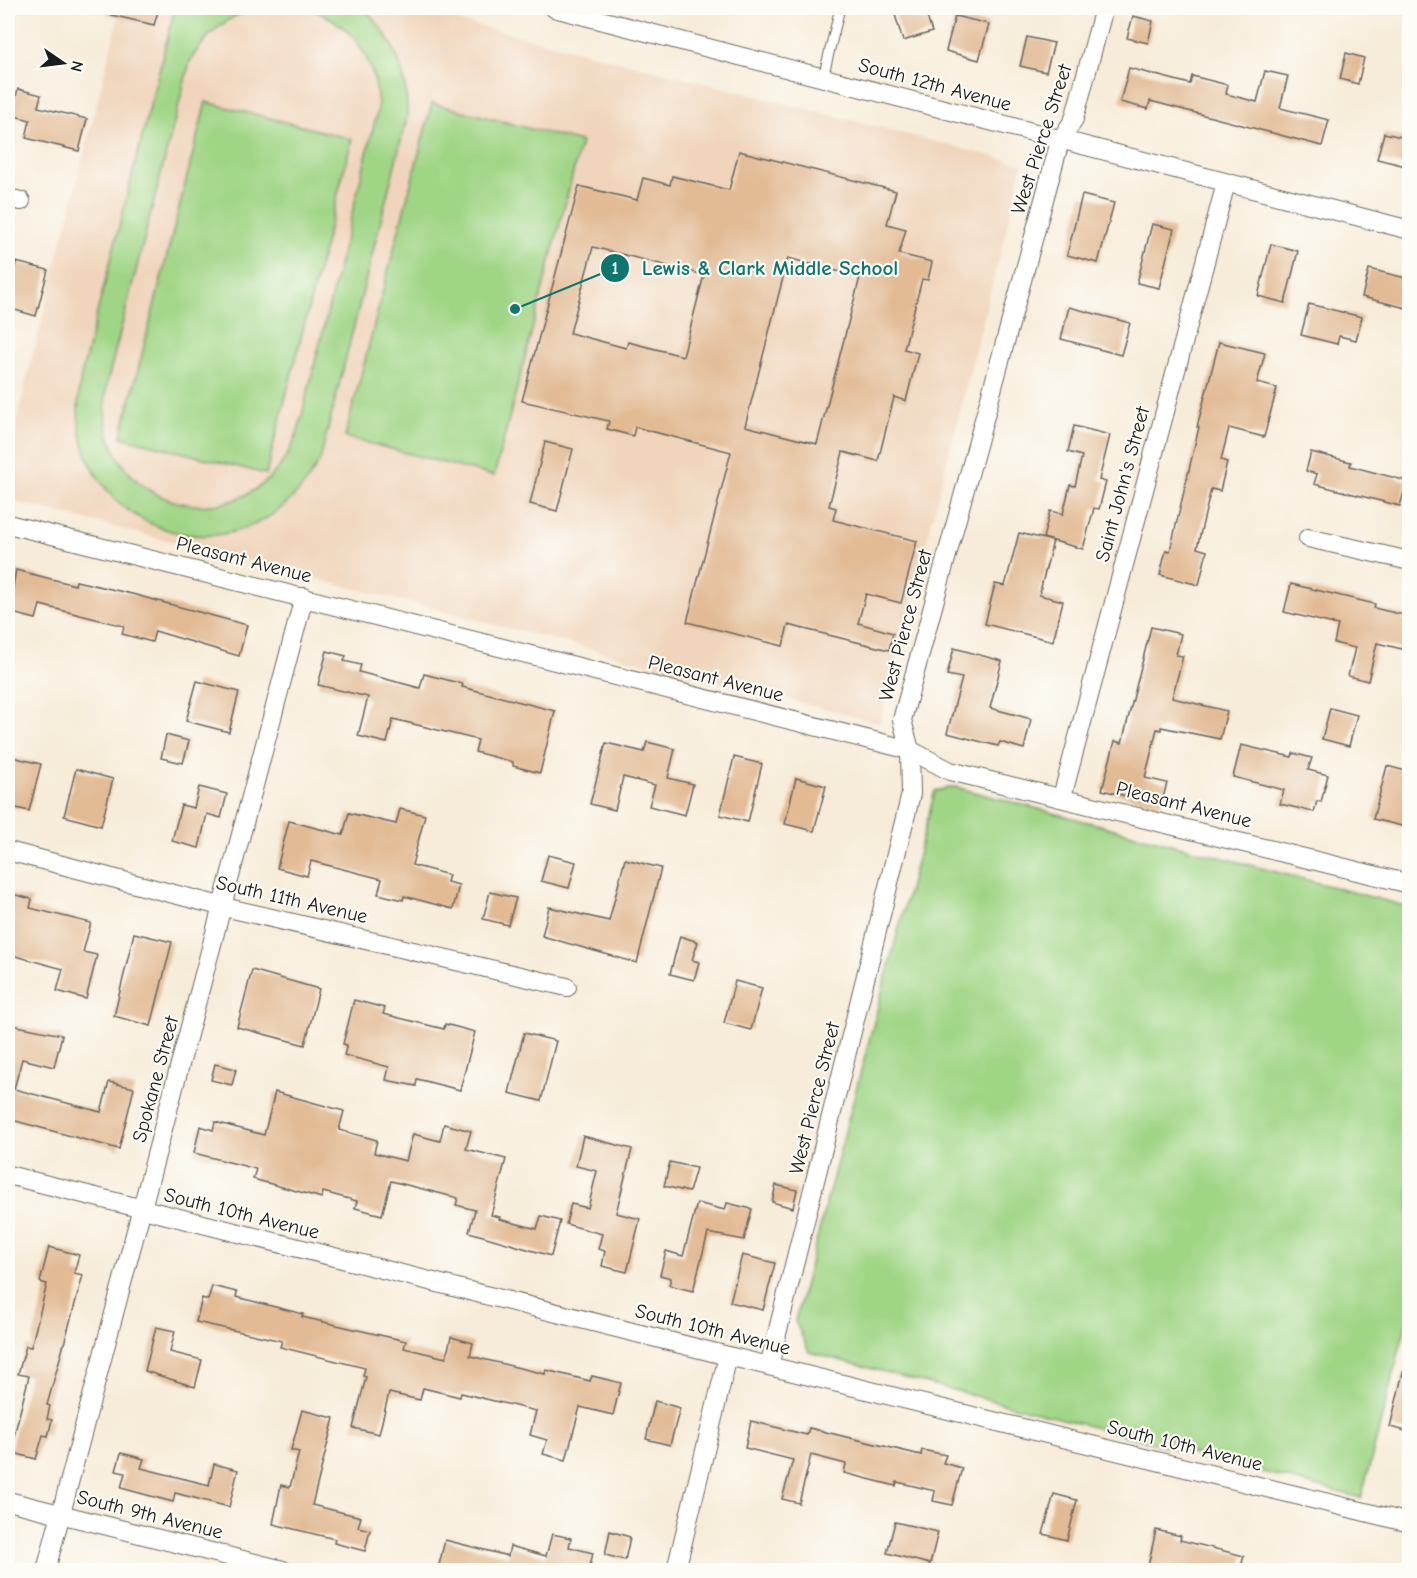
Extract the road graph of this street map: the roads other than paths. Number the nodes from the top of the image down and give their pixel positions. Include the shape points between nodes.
1 (554, 8) edge
2 (840, 8) edge
3 (1104, 8) edge
4 (599, 13) edge
5 (823, 78) junction
6 (1060, 141) junction
7 (1226, 183) junction
8 (1410, 230) edge
9 (8, 524) edge
10 (1308, 538) dead end
11 (1410, 561) edge
12 (304, 597) junction
13 (910, 750) junction
14 (1062, 797) junction
15 (8, 851) edge
16 (1410, 884) edge
17 (224, 907) junction
18 (567, 987) dead end
19 (8, 1175) edge
20 (143, 1211) junction
21 (728, 1356) junction
22 (769, 1366) junction
23 (8, 1501) edge
24 (60, 1515) junction
25 (1410, 1523) edge
26 (46, 1570) edge
27 (282, 1570) edge
28 (676, 1570) edge

1 - 4 street, South 12th Avenue
2 - 5 lane
3 - 6 street, West Pierce Street via 1074,119
4 - 5 street, South 12th Avenue
5 - 6 street, South 12th Avenue
6 - 7 street, South 12th Avenue
6 - 13 street, West Pierce Street via 902,720
7 - 8 street, South 12th Avenue
7 - 14 street, Saint John's Street
9 - 12 street, Pleasant Avenue
10 - 11 street
12 - 13 street, Pleasant Avenue
12 - 17 street, Spokane Street
13 - 14 street, Pleasant Avenue via 950,771
13 - 22 street, West Pierce Street via 911,794
14 - 16 street, Pleasant Avenue
15 - 17 street, South 11th Avenue
17 - 18 street, South 11th Avenue
17 - 20 street, Spokane Street
19 - 20 street, South 10th Avenue
20 - 21 street, South 10th Avenue
20 - 24 street, Spokane Street
21 - 22 street, South 10th Avenue
21 - 28 street
22 - 25 street, South 10th Avenue
23 - 24 street, South 9th Avenue
24 - 26 street, Spokane Street
24 - 27 street, South 9th Avenue

